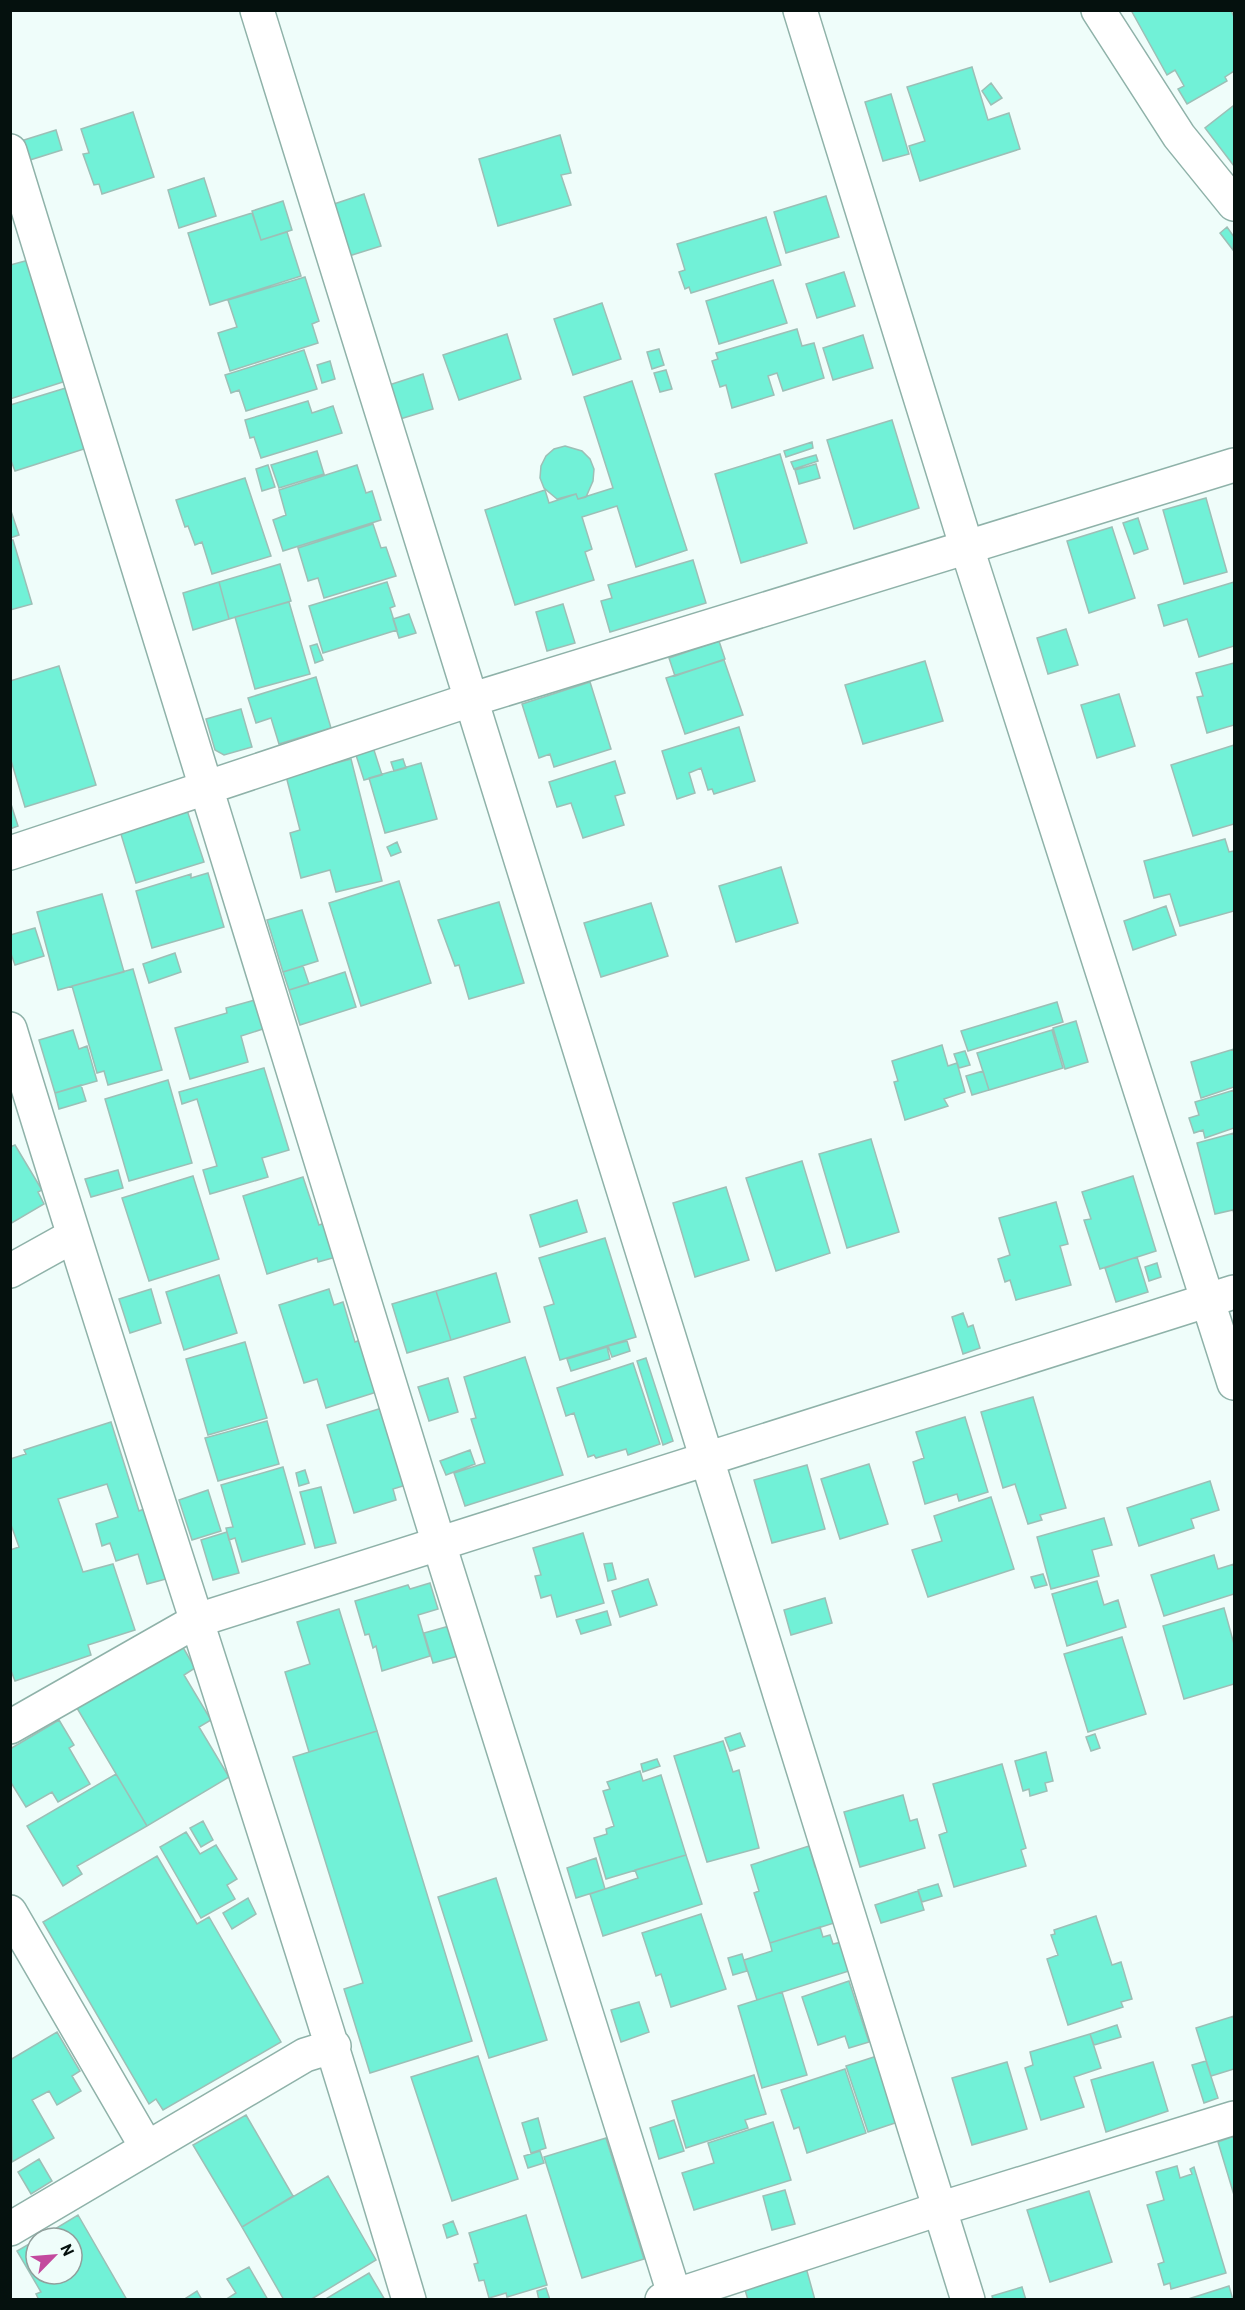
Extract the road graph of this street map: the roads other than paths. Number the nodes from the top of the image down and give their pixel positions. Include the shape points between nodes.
1 (256, 10) edge
2 (800, 10) edge
3 (1098, 10) edge
4 (10, 151) edge
5 (1234, 204) edge
6 (1234, 465) edge
7 (966, 546) junction
8 (470, 700) junction
9 (206, 788) junction
10 (10, 854) edge
11 (10, 1029) edge
12 (73, 1236) junction
13 (10, 1270) edge
14 (1222, 1296) edge
15 (1234, 1383) edge
16 (706, 1459) junction
17 (440, 1544) junction
18 (198, 1620) junction
19 (10, 1727) edge
20 (10, 1912) edge
21 (334, 2046) junction
22 (1234, 2118) edge
23 (147, 2148) junction
24 (939, 2209) junction
25 (10, 2229) edge
26 (671, 2298) edge
27 (409, 2300) edge
28 (968, 2300) edge

1 - 8 street
2 - 7 street
3 - 5 street via 1179,136
4 - 9 street
6 - 7 street
7 - 8 street
7 - 14 street
8 - 9 street
8 - 16 street
9 - 10 street
9 - 17 street
11 - 12 street
12 - 13 street
12 - 18 street
14 - 15 street
14 - 16 street
16 - 17 street
16 - 24 street
17 - 18 street
17 - 26 street
18 - 19 street
18 - 21 street
20 - 23 street
21 - 23 street via 305,2055
21 - 27 street
22 - 24 street
23 - 25 street
24 - 26 street
24 - 28 street

